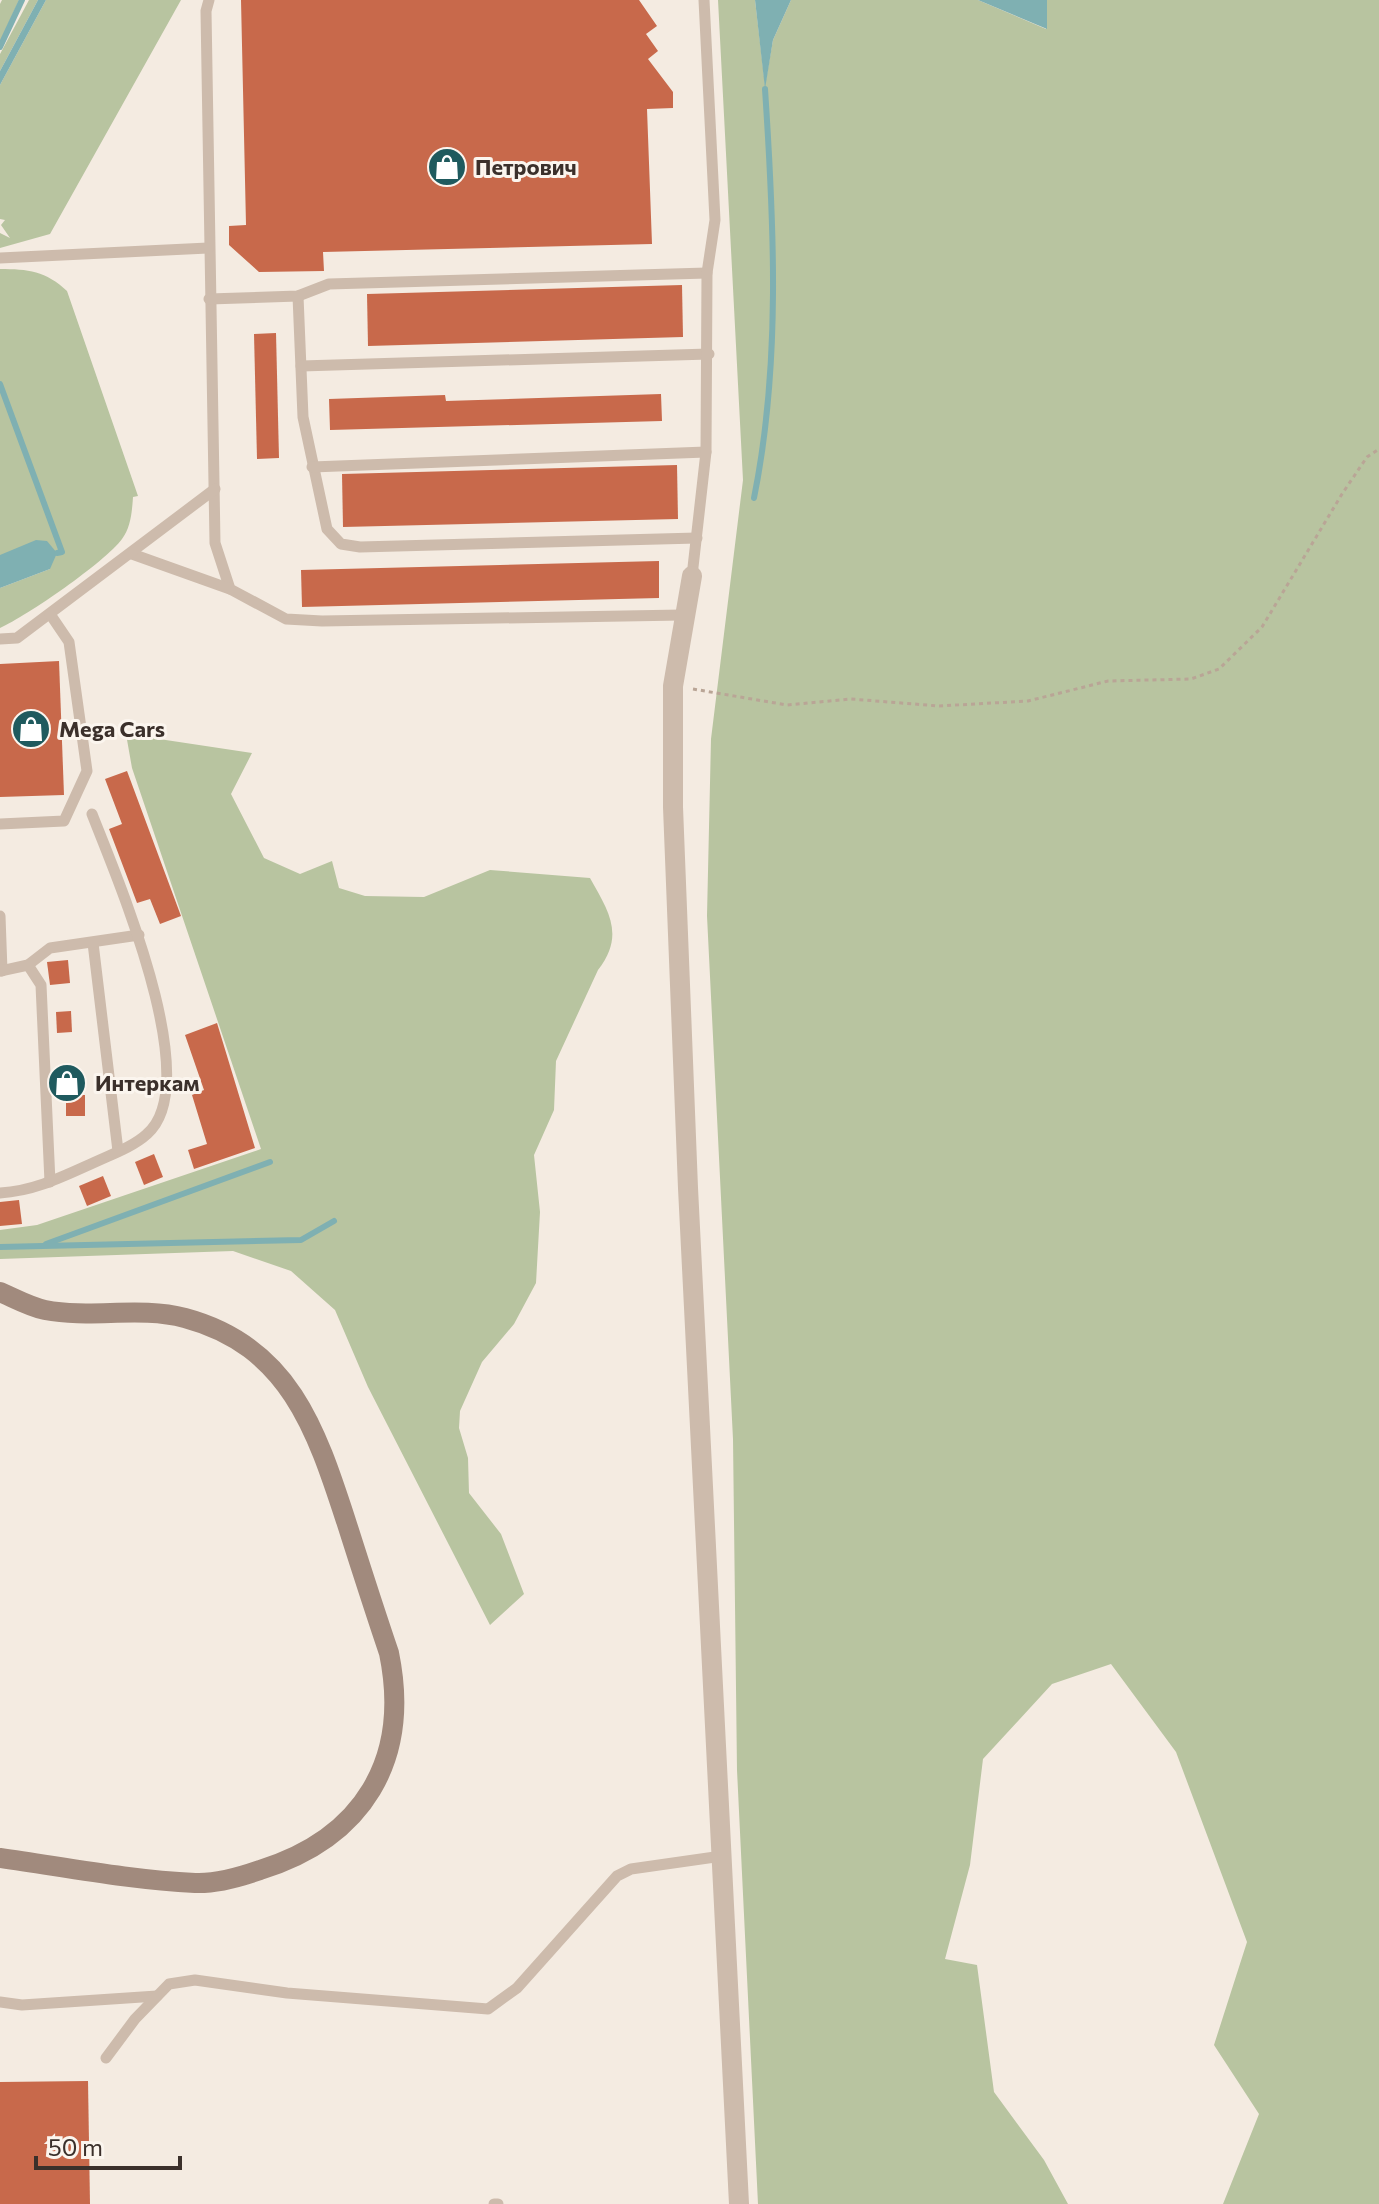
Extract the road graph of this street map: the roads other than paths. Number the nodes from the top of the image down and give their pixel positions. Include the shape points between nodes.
1 (209, 0) edge
2 (704, 0) edge
3 (208, 248) junction
4 (0, 258) edge
5 (707, 273) junction
6 (298, 296) junction
7 (209, 299) junction
8 (709, 354) junction
9 (301, 366) junction
10 (706, 452) junction
11 (312, 467) junction
12 (215, 489) junction
13 (697, 538) junction
14 (132, 554) junction
15 (692, 576) joint
16 (230, 589) junction
17 (50, 614) junction
18 (682, 615) junction
19 (0, 639) edge
20 (92, 814) dead end
21 (0, 824) edge
22 (0, 916) edge
23 (139, 935) junction
24 (93, 943) junction
25 (28, 965) junction
26 (1, 971) edge
27 (118, 1151) junction
28 (50, 1182) junction
29 (0, 1193) edge
30 (0, 1292) edge
31 (722, 1856) junction
32 (0, 1858) edge
33 (157, 1996) junction
34 (0, 2002) edge
35 (106, 2058) dead end
36 (737, 2204) edge

1 - 3 lane
2 - 5 lane via 715,220
3 - 4 lane
3 - 7 lane
5 - 6 lane via 329,284
5 - 8 lane
6 - 7 lane
6 - 9 lane
7 - 12 lane
8 - 9 lane
8 - 10 lane
9 - 11 lane
10 - 11 lane
10 - 13 lane
11 - 13 lane via 327,529 350,546
12 - 14 lane
12 - 16 lane via 215,543
13 - 15 lane
14 - 16 lane
14 - 17 lane
15 - 18 street
16 - 18 lane via 286,619
17 - 19 lane via 17,638
17 - 21 lane via 69,642 87,771 64,821
18 - 31 street via 673,686 673,807
20 - 23 lane
22 - 26 lane
23 - 24 lane
23 - 27 lane via 169,1061 166,1102 149,1134
24 - 25 lane via 50,948
24 - 27 lane
25 - 26 lane
25 - 28 lane via 41,985
27 - 28 lane
28 - 29 lane
30 - 32 street via 44,1310 183,1317 221,1331 279,1374 321,1444 395,1683 389,1744 378,1779 352,1817 322,1845 284,1863 197,1883
31 - 33 lane via 631,1869 617,1876 517,1988 488,2009 195,1980 169,1984
31 - 36 street
33 - 34 lane
33 - 35 lane

